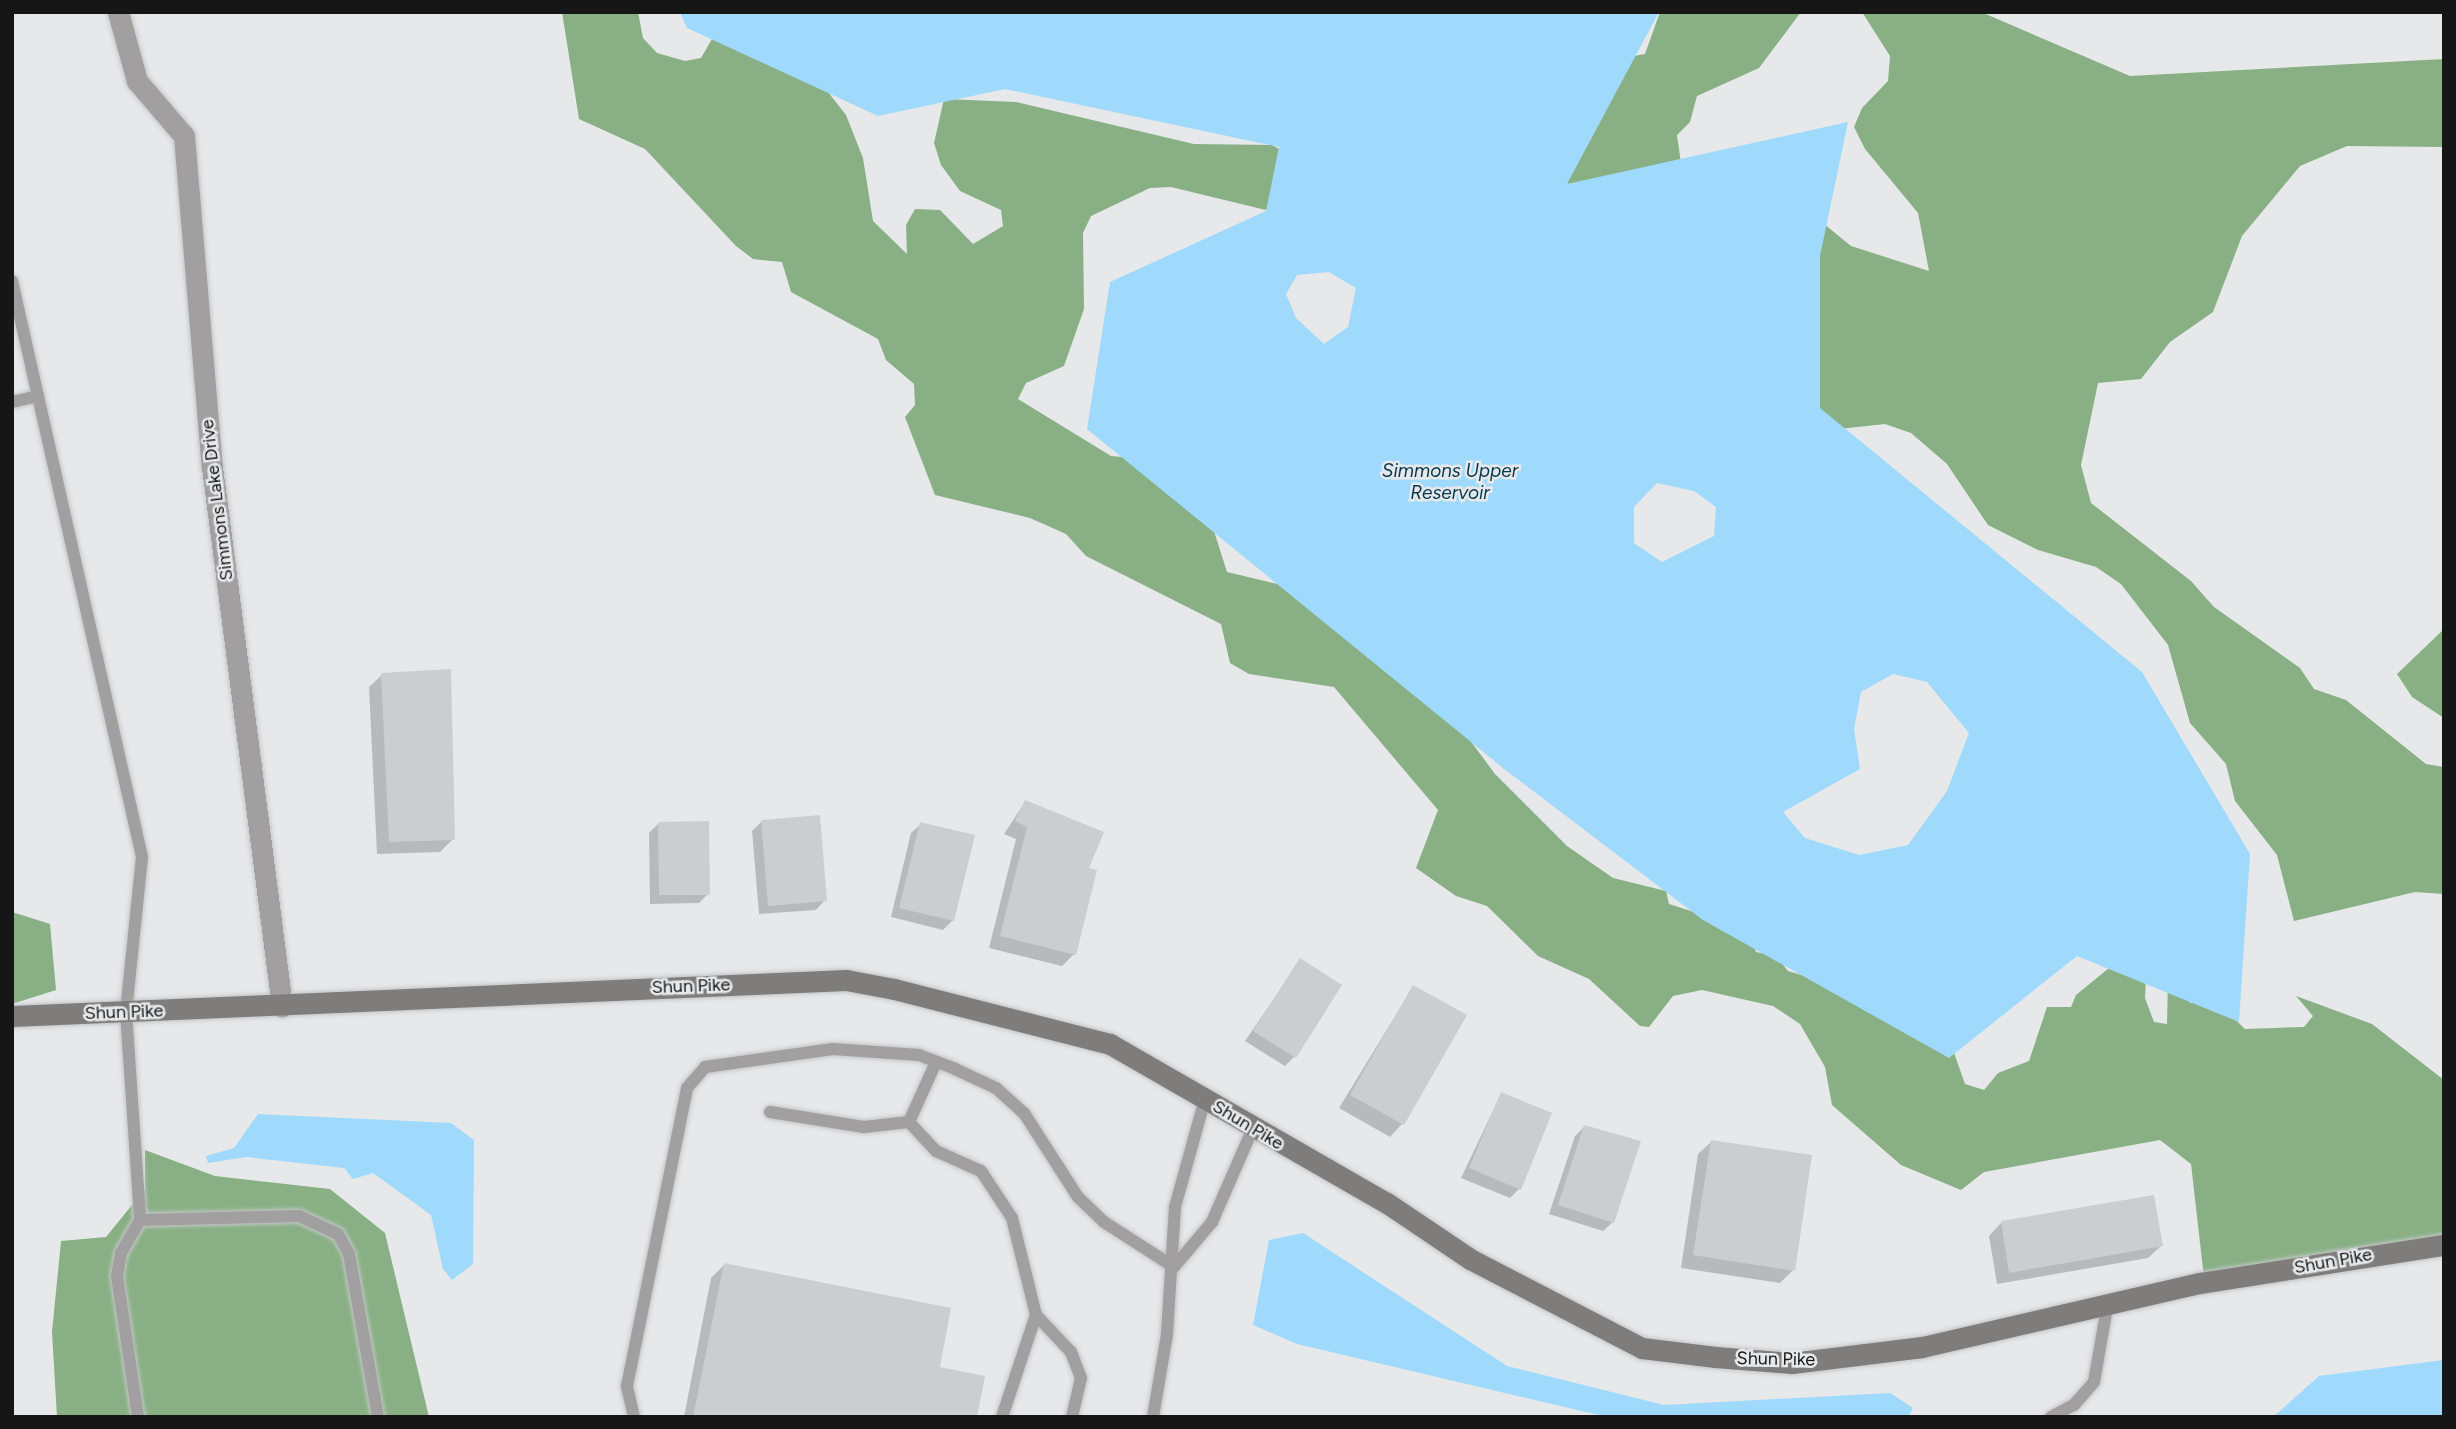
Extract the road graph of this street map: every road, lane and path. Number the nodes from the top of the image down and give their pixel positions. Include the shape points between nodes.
1 (118, 12) edge
2 (12, 281) edge
3 (38, 396) junction
4 (12, 402) edge
5 (282, 1006) junction
6 (126, 1012) junction
7 (12, 1016) edge
8 (936, 1062) junction
9 (1205, 1099) junction
10 (769, 1112) dead end
11 (909, 1122) junction
12 (1254, 1126) junction
13 (140, 1220) junction
14 (2444, 1245) edge
15 (1174, 1266) junction
16 (2108, 1302) junction
17 (1035, 1315) junction
18 (138, 1417) edge
19 (378, 1417) edge
20 (634, 1417) edge
21 (1002, 1417) edge
22 (1073, 1417) edge
23 (1153, 1417) edge
24 (2050, 1417) edge

1 - 5 street, Simmons Lake Drive via 137,81 184,136 212,467
2 - 3 lane
3 - 4 lane
3 - 6 lane via 142,857
5 - 6 main road, Shun Pike
5 - 9 main road, Shun Pike via 846,980 1052,1025 1110,1044
6 - 7 main road, Shun Pike
6 - 13 lane
8 - 11 lane
8 - 15 lane via 996,1088 1024,1113 1078,1196 1104,1222
8 - 20 lane via 833,1049 705,1067 688,1088 632,1359 627,1386
9 - 12 main road, Shun Pike
9 - 15 lane via 1175,1207
10 - 11 lane via 864,1127
11 - 17 lane via 936,1151 981,1171 1004,1206
12 - 15 lane via 1212,1222
12 - 16 main road, Shun Pike via 1470,1259 1642,1348 1793,1363 1847,1358
13 - 18 lane via 121,1253 117,1276
13 - 19 lane via 299,1216 338,1234 349,1254
14 - 16 main road, Shun Pike
15 - 23 lane
16 - 24 lane via 2094,1382 2074,1405
17 - 21 lane
17 - 22 lane via 1071,1352 1081,1378

